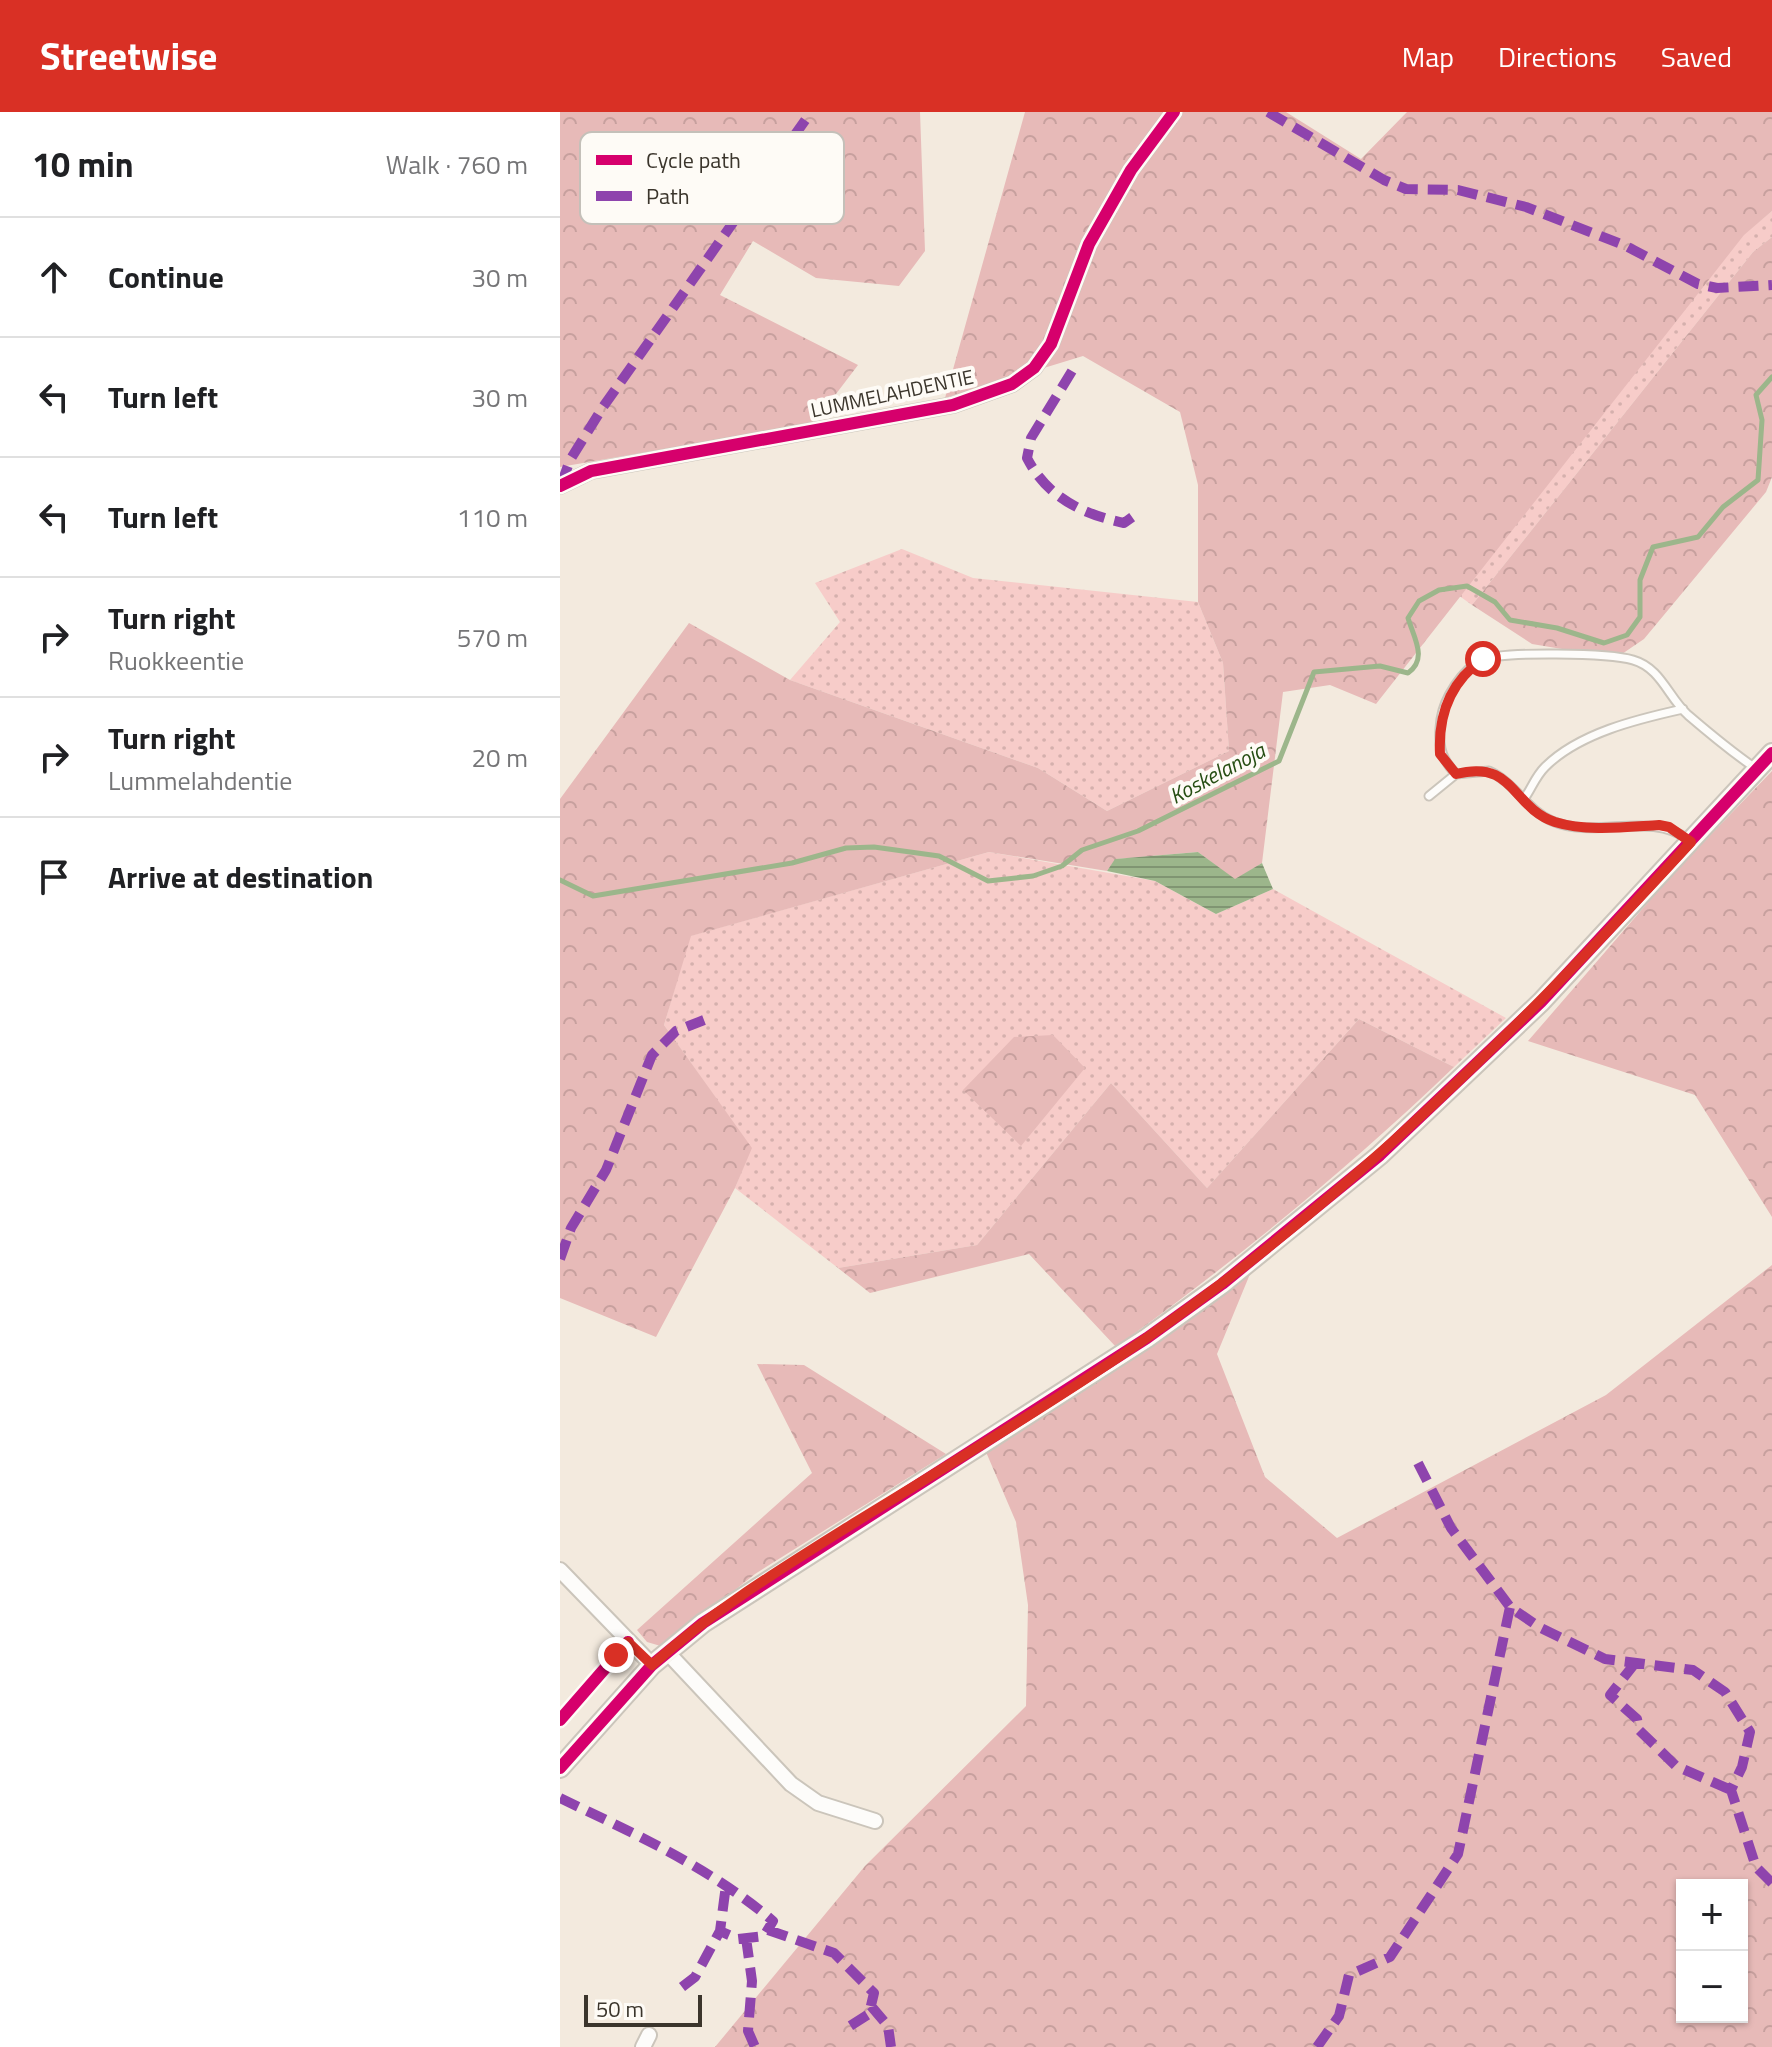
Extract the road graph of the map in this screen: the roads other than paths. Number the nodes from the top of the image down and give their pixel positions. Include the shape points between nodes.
1 (1174, 112) edge
2 (560, 486) edge
3 (1683, 709) junction
4 (1772, 753) edge
5 (1757, 769) junction
6 (1456, 774) junction
7 (1429, 796) dead end
8 (1524, 799) junction
9 (1691, 842) junction
10 (560, 1570) edge
11 (667, 1652) junction
12 (652, 1665) junction
13 (560, 1768) edge
14 (875, 1821) dead end

1 - 2 street, LUMMELAHDENTIE via 1131,170 1089,244 1051,344 1034,368 1012,384 953,405 591,471
3 - 5 lane
3 - 6 lane via 1647,665 1631,659 1563,652 1483,659 1456,685 1442,711 1440,754
3 - 8 lane via 1623,726 1565,752 1545,766
4 - 5 street
5 - 9 street
6 - 7 lane
6 - 8 lane via 1489,771
8 - 9 lane via 1552,821 1595,828 1659,825
9 - 11 street via 1469,1074 1380,1155 1222,1284 1035,1411 755,1587
10 - 12 street
11 - 12 street
11 - 14 street via 791,1784 818,1803
12 - 13 street

